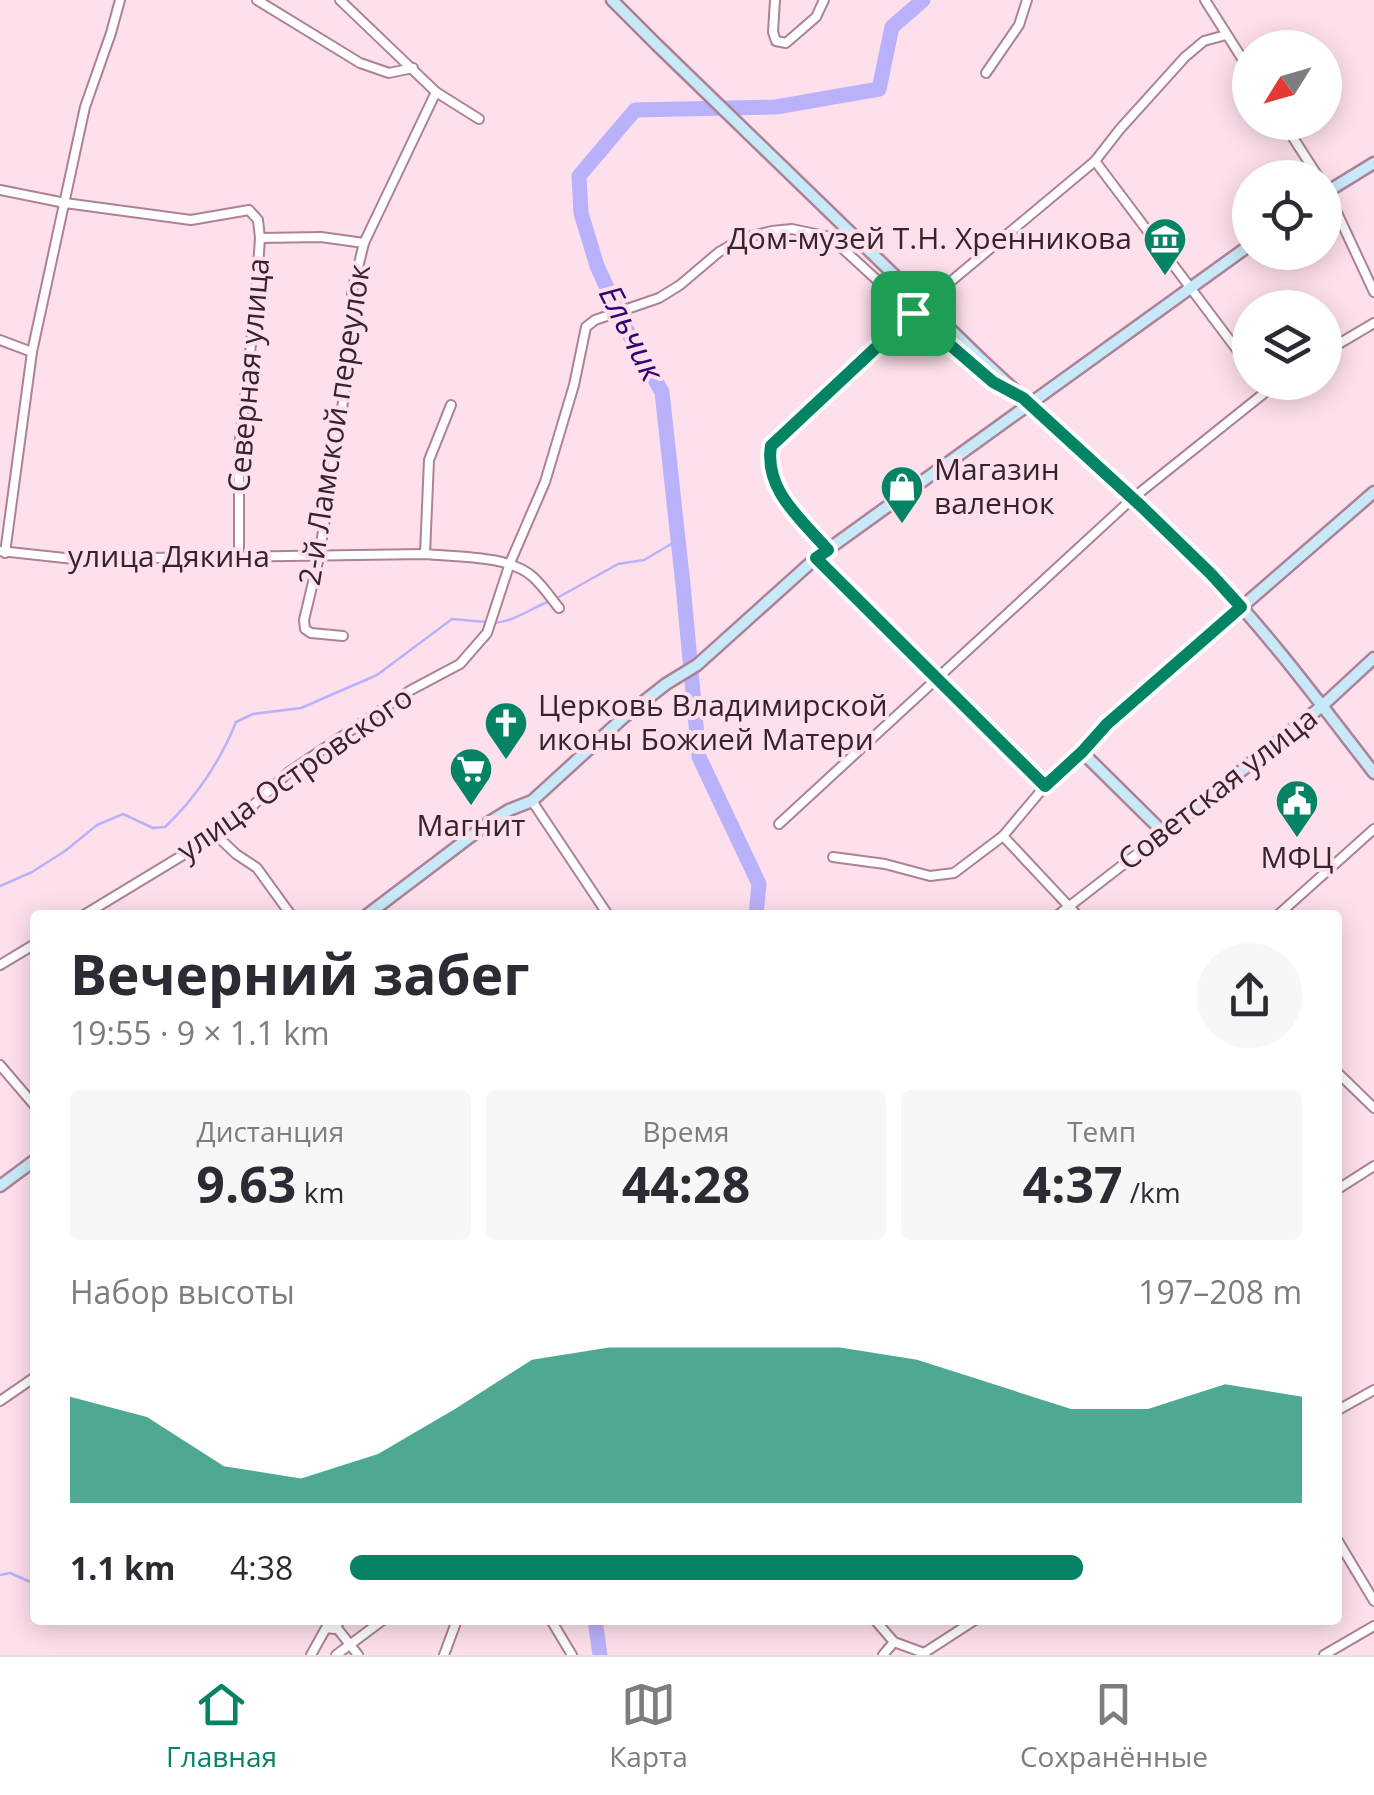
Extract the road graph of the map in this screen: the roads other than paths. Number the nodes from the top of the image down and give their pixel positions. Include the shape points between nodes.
1 (120, 0) edge
2 (257, 0) edge
3 (340, 0) edge
4 (612, 0) edge
5 (775, 0) edge
6 (824, 0) edge
7 (1028, 0) edge
8 (1205, 0) edge
9 (1226, 35) junction
10 (1232, 44) edge
11 (414, 68) junction
12 (986, 73) dead end
13 (436, 92) junction
14 (478, 119) dead end
15 (1096, 162) junction
16 (1374, 164) edge
17 (1342, 181) edge
18 (0, 190) edge
19 (65, 203) junction
20 (1342, 224) edge
21 (260, 238) junction
22 (364, 243) junction
23 (1232, 258) edge
24 (1190, 287) junction
25 (1374, 292) edge
26 (913, 313) junction
27 (1374, 323) edge
28 (0, 340) edge
29 (1342, 342) edge
30 (1232, 343) edge
31 (32, 352) junction
32 (1248, 400) edge
33 (1026, 401) junction
34 (450, 405) dead end
35 (1374, 492) edge
36 (1133, 498) junction
37 (828, 550) junction
38 (2, 552) edge
39 (425, 554) junction
40 (239, 556) junction
41 (319, 556) junction
42 (816, 558) junction
43 (510, 563) junction
44 (1241, 607) junction
45 (559, 608) dead end
46 (342, 636) dead end
47 (1374, 658) edge
48 (938, 677) junction
49 (1322, 706) junction
50 (1082, 752) junction
51 (1374, 774) edge
52 (1045, 786) junction
53 (532, 801) junction
54 (779, 824) dead end
55 (1374, 830) edge
56 (1164, 834) junction
57 (216, 835) junction
58 (1003, 836) junction
59 (834, 857) dead end
60 (1069, 906) junction
61 (92, 910) edge
62 (287, 910) edge
63 (373, 910) edge
64 (605, 910) edge
65 (1064, 910) edge
66 (1073, 910) edge
67 (1284, 910) edge
68 (30, 947) edge
69 (0, 965) edge
70 (0, 1064) edge
71 (1342, 1078) edge
72 (30, 1100) edge
73 (1374, 1108) edge
74 (30, 1164) edge
75 (1374, 1166) edge
76 (0, 1186) edge
77 (1342, 1186) edge
78 (30, 1380) edge
79 (1374, 1390) edge
80 (0, 1400) edge
81 (1342, 1408) edge
82 (1342, 1548) edge
83 (1374, 1601) edge
84 (325, 1625) edge
85 (340, 1625) edge
86 (376, 1625) edge
87 (455, 1625) edge
88 (553, 1625) edge
89 (879, 1625) edge
90 (968, 1625) edge
91 (1374, 1626) edge
92 (894, 1642) junction
93 (350, 1645) junction
94 (924, 1654) edge
95 (312, 1655) edge
96 (336, 1655) edge
97 (358, 1655) edge
98 (444, 1655) edge
99 (572, 1655) edge
100 (883, 1655) edge
101 (1324, 1655) edge

1 - 19 street via 85,107
2 - 11 street via 360,63 389,73
3 - 11 street
4 - 33 main road, bridge
5 - 6 street via 776,40 786,43 816,18
7 - 12 street via 1020,25
8 - 9 street
9 - 10 street
9 - 15 street via 1204,40 1186,57
11 - 13 street
13 - 14 street
13 - 22 street, 2-й Ламской переулок
15 - 24 street
15 - 26 street
16 - 17 main road
18 - 19 street, Северная улица
19 - 21 street, Северная улица via 191,220 249,210
19 - 31 street
20 - 25 street
21 - 22 street
21 - 40 street, Северная улица via 239,448
22 - 41 street, 2-й Ламской переулок
23 - 24 main road
24 - 30 street
24 - 33 main road
26 - 33 street via 993,382
26 - 37 street via 771,446 777,491
26 - 43 street, улица Островского via 830,236 792,229 744,238 659,298 595,320 586,327 545,482
27 - 29 street
28 - 31 street
31 - 38 street
32 - 36 street
33 - 36 main road
33 - 37 main road
34 - 39 street via 428,460
35 - 44 main road
36 - 44 main road
36 - 48 street
37 - 42 main road
38 - 40 street, улица Дякина via 74,559
39 - 41 street, улица Дякина
39 - 43 street, улица Дякина
40 - 41 street, улица Дякина
41 - 46 street, 2-й Ламской переулок via 305,629
42 - 48 street
42 - 53 main road
43 - 45 street via 532,575
43 - 57 street, улица Островского via 488,634 460,664 289,772
44 - 49 main road
44 - 50 main road
47 - 49 main road, Советская улица
48 - 52 street
48 - 54 street
49 - 51 main road
49 - 56 main road, Советская улица
50 - 52 street
50 - 56 main road
52 - 58 street
53 - 63 main road via 491,821
53 - 64 street
55 - 67 street
56 - 60 street, Советская улица
57 - 61 street, улица Островского
57 - 62 street via 257,868
58 - 59 street via 954,872 930,876
58 - 60 street
60 - 65 street, Советская улица
60 - 66 street
68 - 69 street
70 - 72 street
71 - 73 street
74 - 76 main road
75 - 77 street
78 - 80 street
79 - 81 street
82 - 83 street
84 - 95 street
85 - 93 street
86 - 93 street
87 - 98 street
88 - 99 street
89 - 92 street
90 - 94 street
91 - 101 street
92 - 94 street
92 - 100 street
93 - 96 street
93 - 97 street

